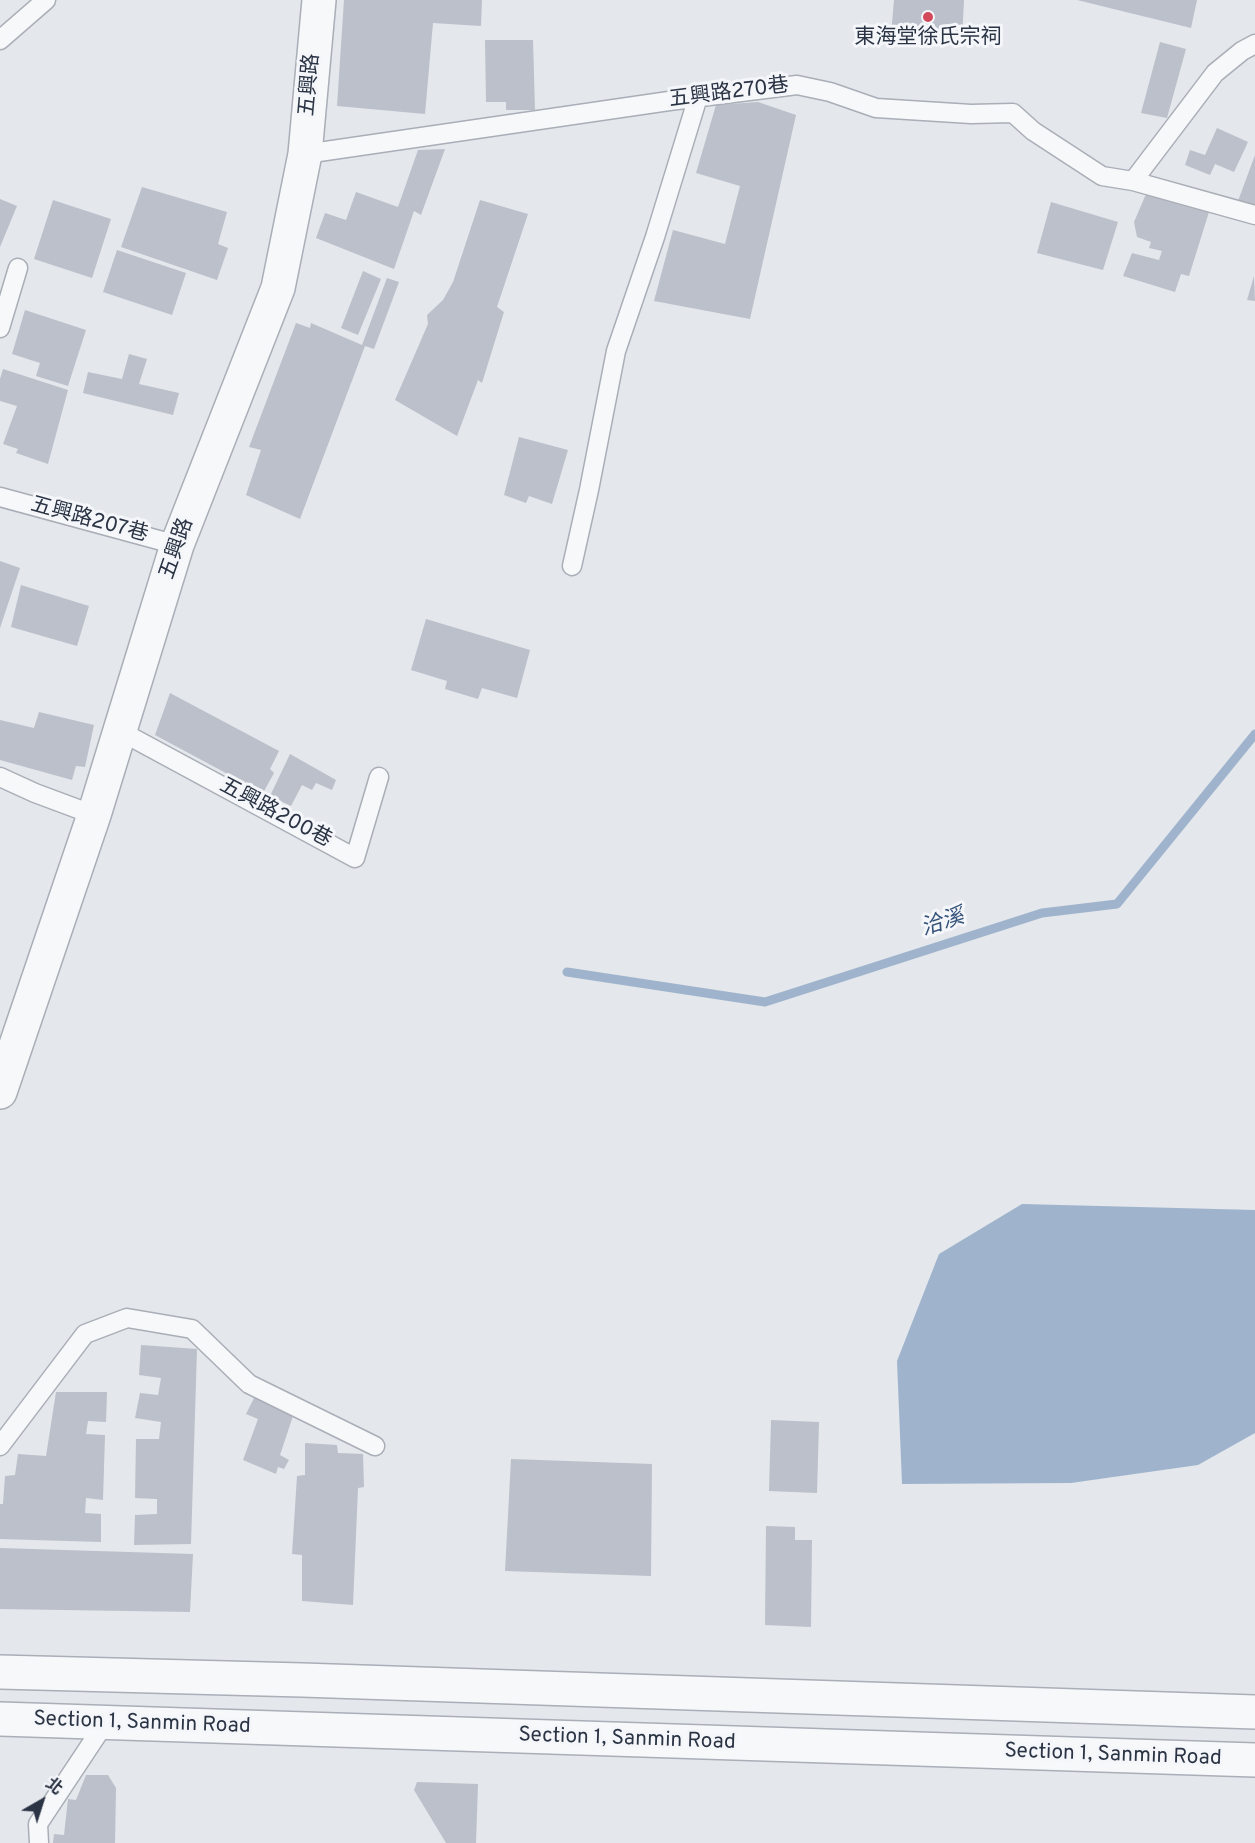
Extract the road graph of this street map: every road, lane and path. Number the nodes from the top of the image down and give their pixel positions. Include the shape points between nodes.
1 (46, 0) edge
2 (319, 0) edge
3 (0, 40) edge
4 (1255, 44) edge
5 (698, 97) junction
6 (305, 154) junction
7 (1133, 182) junction
8 (1255, 215) edge
9 (18, 268) dead end
10 (0, 328) edge
11 (0, 497) edge
12 (177, 545) junction
13 (572, 566) dead end
14 (120, 731) junction
15 (0, 777) edge
16 (379, 777) dead end
17 (94, 815) junction
18 (0, 1092) edge
19 (0, 1446) edge
20 (375, 1446) dead end
21 (0, 1672) edge
22 (1255, 1712) edge
23 (0, 1719) edge
24 (105, 1723) junction
25 (1255, 1760) edge
26 (39, 1843) edge

1 - 3 lane
2 - 6 street, 五興路
4 - 7 lane via 1215,73
5 - 6 lane, 五興路270巷
5 - 7 lane, 五興路270巷 via 797,85 876,108 1013,113 1033,131 1102,176
5 - 13 lane via 616,351
6 - 12 street, 五興路 via 278,288
7 - 8 lane, 五興路270巷
9 - 10 lane
11 - 12 lane, 五興路207巷
12 - 14 street, 五興路
14 - 16 lane, 五興路200巷 via 355,858
14 - 17 street, 五興路
15 - 17 lane
17 - 18 street, 五興路
19 - 20 lane via 85,1334 127,1318 192,1329 249,1384
21 - 22 street
23 - 24 street, Section 1, Sanmin Road
24 - 25 street, Section 1, Sanmin Road
24 - 26 lane via 38,1824

